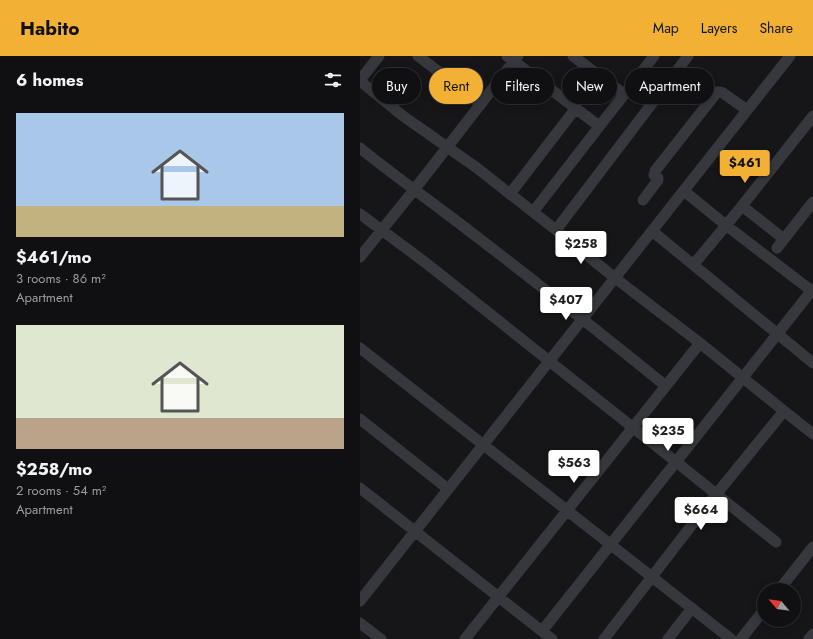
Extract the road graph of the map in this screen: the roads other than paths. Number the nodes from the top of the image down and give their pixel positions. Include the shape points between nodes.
1 (379, 56) edge
2 (418, 56) edge
3 (573, 56) edge
4 (654, 56) edge
5 (688, 56) edge
6 (790, 56) edge
7 (513, 58) edge
8 (434, 68) edge
9 (360, 81) edge
10 (624, 94) junction
11 (483, 100) edge
12 (480, 104) edge
13 (576, 108) junction
14 (746, 110) junction
15 (813, 116) edge
16 (600, 126) junction
17 (447, 147) junction
18 (360, 148) edge
19 (414, 190) junction
20 (684, 191) junction
21 (510, 194) junction
22 (644, 200) dead end
23 (813, 202) edge
24 (742, 206) junction
25 (533, 212) junction
26 (360, 214) edge
27 (727, 226) junction
28 (381, 230) junction
29 (556, 230) junction
30 (652, 231) junction
31 (360, 257) edge
32 (694, 264) junction
33 (615, 278) junction
34 (812, 290) edge
35 (582, 319) junction
36 (778, 334) junction
37 (700, 343) junction
38 (360, 348) edge
39 (549, 361) junction
40 (813, 363) edge
41 (742, 378) junction
42 (666, 386) junction
43 (784, 412) junction
44 (360, 419) edge
45 (633, 428) junction
46 (813, 434) edge
47 (483, 445) junction
48 (675, 462) junction
49 (360, 488) edge
50 (448, 489) junction
51 (716, 494) junction
52 (567, 511) junction
53 (415, 531) junction
54 (776, 542) dead end
55 (610, 545) junction
56 (813, 547) edge
57 (652, 577) junction
58 (785, 583) edge
59 (498, 597) junction
60 (360, 601) edge
61 (692, 608) junction
62 (757, 619) edge
63 (360, 623) edge
64 (542, 631) junction
65 (813, 634) edge
66 (468, 638) edge
67 (381, 639) edge
68 (552, 639) edge
69 (604, 639) edge
70 (668, 639) edge
71 (731, 639) edge
72 (741, 639) edge
73 (809, 639) edge

1 - 9 street
2 - 8 street
3 - 10 street
4 - 10 street
5 - 29 street
6 - 14 street
7 - 11 street
7 - 13 street
9 - 17 street
10 - 16 street
12 - 17 street
13 - 16 street
13 - 21 street
14 - 20 street
14 - 22 street via 723,93 717,92 655,171 657,182
15 - 24 street
16 - 25 street
17 - 19 street
17 - 21 street
18 - 19 street
19 - 28 street
19 - 35 street
20 - 27 street
20 - 30 street
21 - 25 street
23 - 24 street via 780,244
24 - 27 street
25 - 29 street
26 - 28 street
27 - 32 street
27 - 34 street
28 - 31 street
28 - 39 street
29 - 33 street
30 - 32 street
30 - 33 street
32 - 36 street
33 - 35 street
33 - 37 street
34 - 36 street
35 - 39 street
35 - 42 street
36 - 40 street
36 - 41 street
37 - 41 street
37 - 42 street
38 - 47 street
39 - 45 street
39 - 47 street
41 - 43 street
41 - 48 street
42 - 45 street
43 - 46 street
43 - 51 street
44 - 50 street
45 - 48 street
45 - 52 street
47 - 50 street
47 - 52 street
48 - 51 street
48 - 55 street
49 - 53 street
50 - 53 street
51 - 54 street
51 - 57 street
52 - 55 street
52 - 59 street
53 - 59 street
53 - 60 street
55 - 57 street
55 - 64 street
56 - 58 street
57 - 61 street
57 - 69 street
59 - 64 street
59 - 66 street
61 - 70 street
61 - 71 street
62 - 72 street
63 - 67 street
64 - 68 street
65 - 73 street

